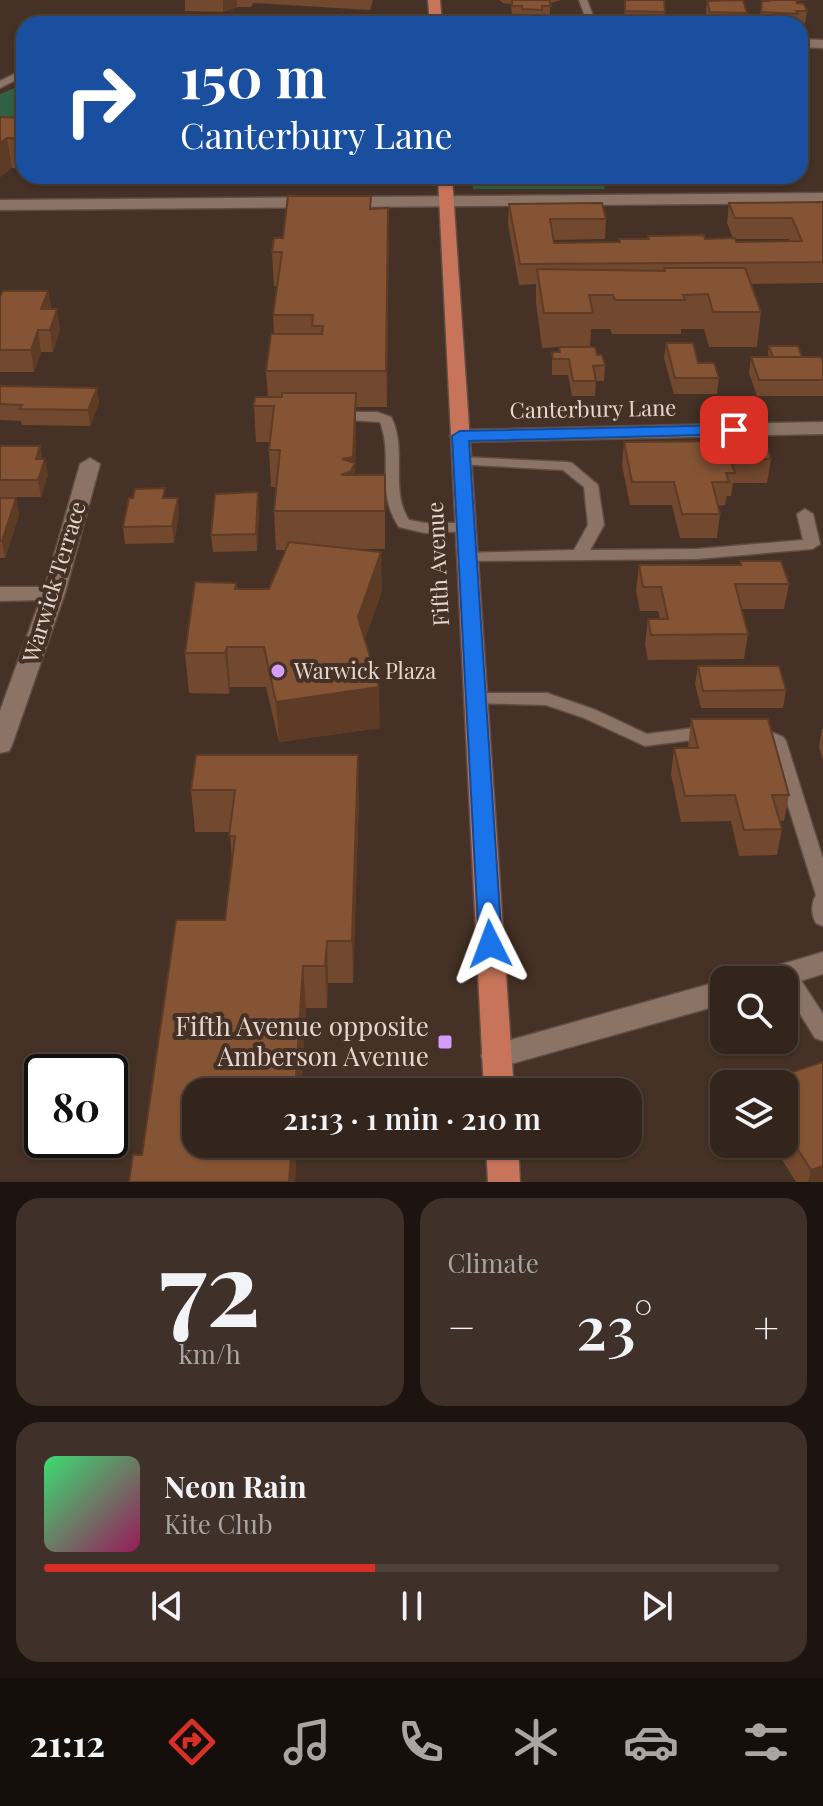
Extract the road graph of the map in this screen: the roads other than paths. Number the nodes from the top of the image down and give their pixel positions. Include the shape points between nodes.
1 (446, 184) edge
2 (823, 198) edge
3 (447, 201) junction
4 (0, 205) edge
5 (321, 416) edge
6 (823, 428) edge
7 (460, 436) junction
8 (462, 461) junction
9 (90, 464) dead end
10 (805, 514) dead end
11 (466, 528) junction
12 (468, 556) junction
13 (579, 556) junction
14 (54, 593) junction
15 (0, 594) edge
16 (476, 699) junction
17 (0, 745) edge
18 (823, 890) edge
19 (823, 900) edge
20 (823, 918) edge
21 (823, 963) edge
22 (798, 970) edge
23 (710, 996) edge
24 (798, 1003) edge
25 (823, 1032) edge
26 (496, 1056) junction
27 (498, 1078) edge
28 (503, 1158) edge
29 (504, 1182) edge

1 - 3 highway, Fifth Avenue
2 - 3 street
3 - 4 street
3 - 7 highway, Fifth Avenue
5 - 11 lane via 386,420 398,517 413,526
6 - 7 street, Canterbury Lane
7 - 8 highway, Fifth Avenue
8 - 11 highway, Fifth Avenue
8 - 13 lane via 567,466 591,485 596,525
9 - 14 street, Warwick Terrace
10 - 13 lane via 812,544 697,554
11 - 12 highway, Fifth Avenue
12 - 13 lane
12 - 16 highway, Fifth Avenue
14 - 15 street
14 - 17 street, Warwick Terrace
16 - 18 lane via 547,699 645,740 745,727 777,741
16 - 26 highway, Fifth Avenue
19 - 20 lane
21 - 22 street
23 - 26 street
24 - 25 lane
26 - 27 highway, Fifth Avenue
28 - 29 highway

